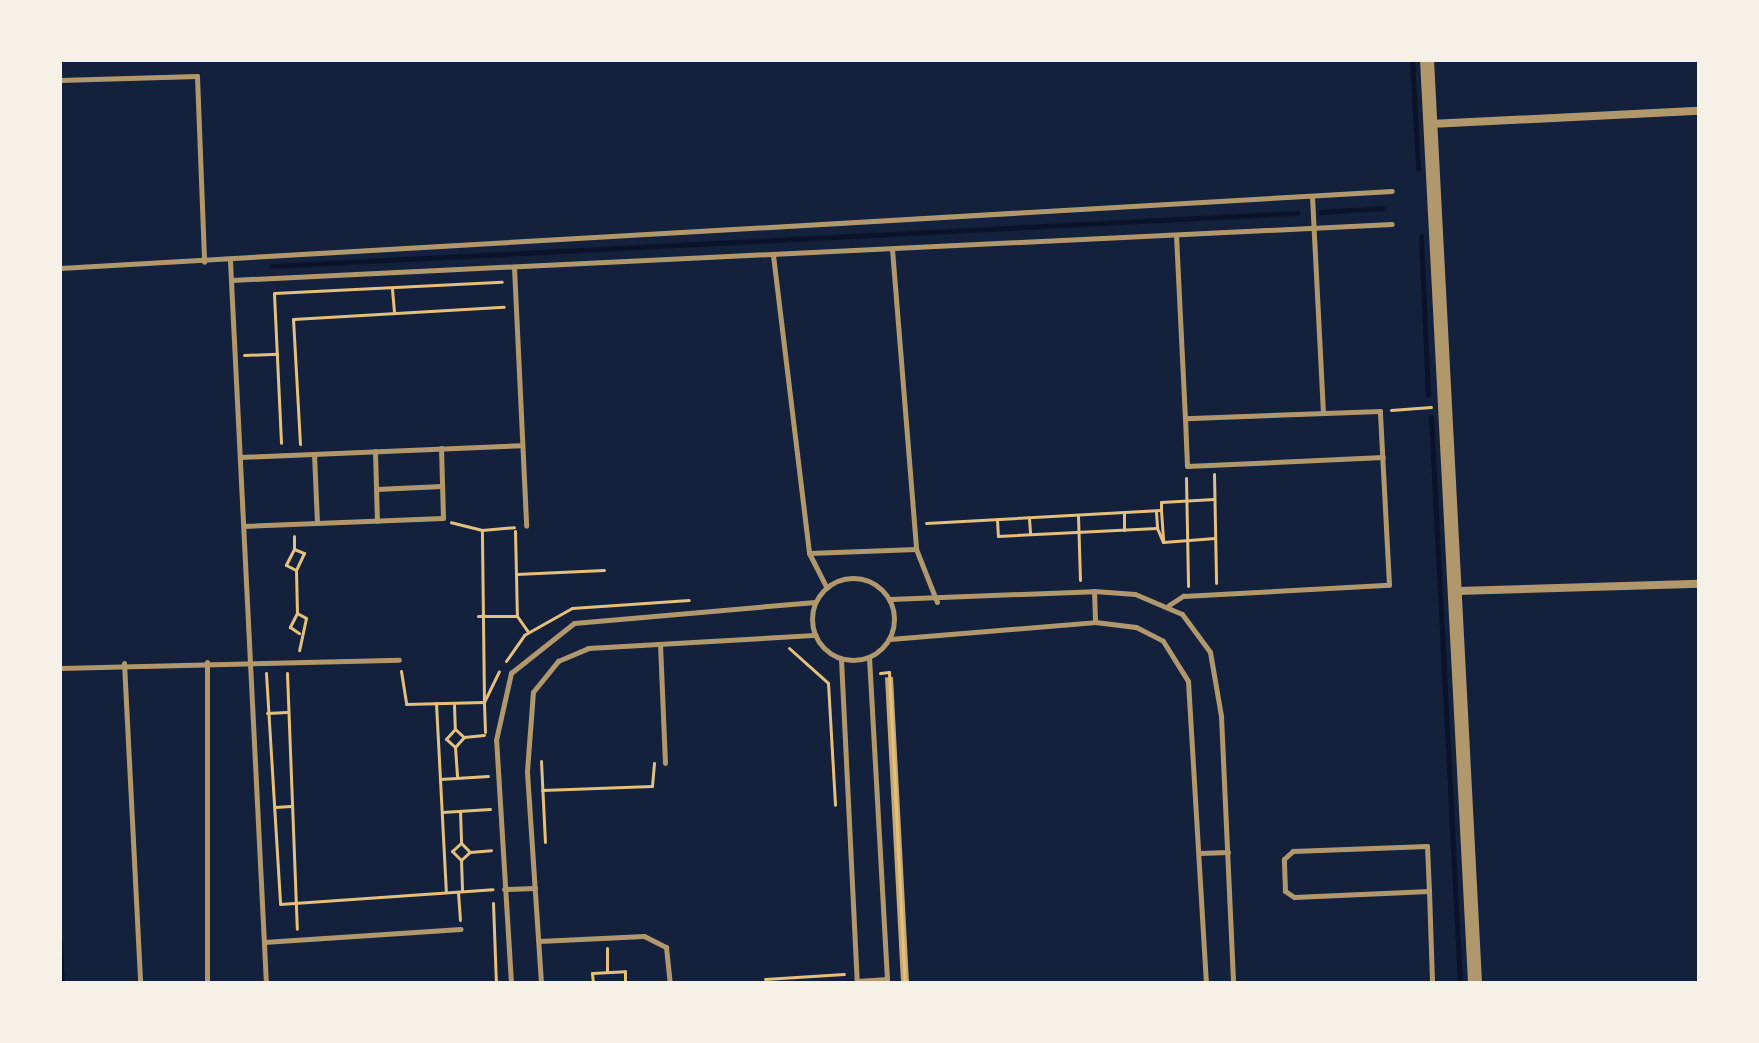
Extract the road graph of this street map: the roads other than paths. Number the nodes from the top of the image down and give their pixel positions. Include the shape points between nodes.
1 (1427, 60) edge
2 (60, 80) edge
3 (1699, 111) edge
4 (1430, 124) junction
5 (1392, 191) dead end
6 (1312, 196) junction
7 (1392, 224) dead end
8 (1314, 228) junction
9 (1176, 235) junction
10 (892, 249) junction
11 (773, 255) junction
12 (230, 261) junction
13 (204, 262) junction
14 (514, 267) junction
15 (60, 268) edge
16 (231, 280) junction
17 (1323, 413) junction
18 (1185, 418) junction
19 (522, 445) junction
20 (441, 448) junction
21 (375, 451) junction
22 (314, 454) junction
23 (240, 457) junction
24 (1383, 457) junction
25 (442, 486) junction
26 (376, 489) junction
27 (377, 521) junction
28 (317, 523) junction
29 (244, 526) junction
30 (526, 526) road end
31 (916, 549) junction
32 (809, 553) junction
33 (1699, 584) edge
34 (826, 587) junction
35 (1094, 591) junction
36 (1457, 591) junction
37 (890, 599) junction
38 (815, 602) junction
39 (937, 602) junction
40 (1169, 605) junction
41 (1095, 622) junction
42 (816, 635) junction
43 (890, 639) junction
44 (660, 644) junction
45 (869, 657) junction
46 (841, 659) junction
47 (399, 660) road end
48 (250, 661) junction
49 (207, 662) junction
50 (124, 663) junction
51 (60, 668) edge
52 (665, 763) road end
53 (1228, 852) junction
54 (1199, 853) junction
55 (535, 888) junction
56 (504, 889) junction
57 (1429, 891) junction
58 (461, 929) road end
59 (539, 941) junction
60 (264, 942) junction
61 (887, 981) edge
62 (857, 982) edge
63 (140, 983) edge
64 (207, 983) edge
65 (266, 983) edge
66 (511, 983) edge
67 (541, 983) edge
68 (670, 983) edge
69 (1206, 983) edge
70 (1233, 983) edge
71 (1432, 983) edge
72 (1475, 983) edge

1 - 4 street
2 - 13 lane via 197,76
3 - 4 street
4 - 36 street
5 - 6 lane
6 - 8 lane
6 - 12 lane via 256,254
7 - 8 lane
8 - 9 lane
8 - 17 lane
9 - 10 lane
9 - 18 lane
10 - 11 lane
10 - 31 lane
11 - 14 lane
11 - 32 lane
12 - 13 lane
12 - 16 lane
13 - 15 lane
14 - 16 lane
14 - 19 lane
16 - 23 lane
17 - 18 lane
17 - 24 lane via 1380,411
18 - 24 lane via 1187,466
19 - 20 lane
19 - 30 lane
20 - 21 lane
20 - 25 lane
21 - 22 lane
21 - 26 lane
22 - 23 lane
22 - 28 lane
23 - 29 lane
24 - 40 lane via 1389,585 1188,596
25 - 26 lane
25 - 27 lane via 443,518
26 - 27 lane
27 - 28 lane
28 - 29 lane
29 - 48 lane
31 - 32 lane
31 - 39 lane
32 - 34 lane
33 - 36 street
34 - 37 lane via 858,577
34 - 38 lane
35 - 39 lane
35 - 40 lane
35 - 41 lane
36 - 72 street
37 - 39 lane
37 - 43 lane
38 - 42 lane
38 - 56 lane via 574,623 511,673 498,713
40 - 53 lane via 1210,652
41 - 43 lane via 916,631
41 - 54 lane via 1136,627 1163,641 1188,681
42 - 44 lane
42 - 46 lane
43 - 45 lane
44 - 52 lane
44 - 55 lane via 588,648 558,661 533,692 526,723
45 - 46 lane
45 - 61 lane
46 - 62 lane
47 - 48 lane
48 - 49 lane
48 - 60 lane
49 - 50 lane
49 - 64 lane
50 - 51 lane
50 - 63 lane
53 - 54 lane
53 - 70 lane
54 - 69 lane
55 - 56 lane
55 - 59 lane
56 - 66 lane
57 - 57 lane via 1427,846 1293,851 1284,859 1285,891 1294,897
57 - 71 lane
58 - 60 lane
59 - 67 lane
59 - 68 lane via 659,941
60 - 65 lane
61 - 62 lane

